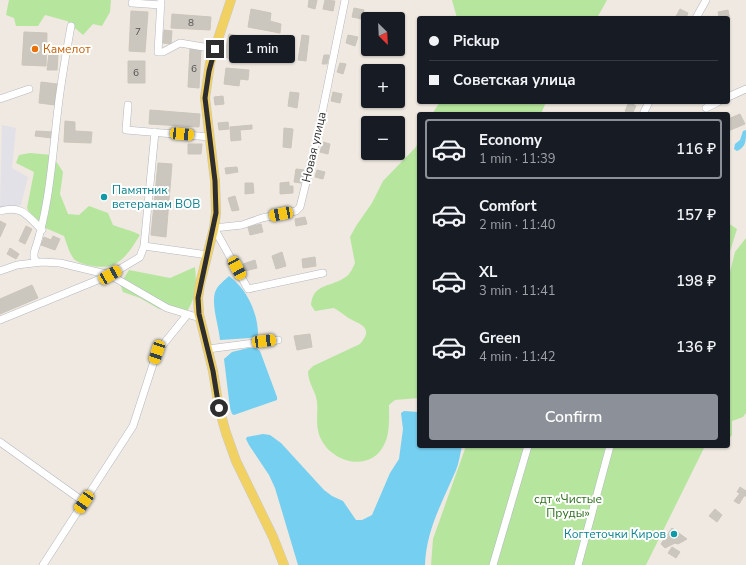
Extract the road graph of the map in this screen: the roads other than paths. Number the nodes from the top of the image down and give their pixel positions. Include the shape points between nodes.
1 (232, 0) edge
2 (345, 0) edge
3 (706, 0) edge
4 (161, 2) edge
5 (132, 3) dead end
6 (697, 16) edge
7 (71, 26) dead end
8 (215, 49) junction
9 (29, 89) dead end
10 (746, 89) edge
11 (730, 96) edge
12 (0, 99) edge
13 (714, 104) edge
14 (128, 105) dead end
15 (706, 108) dead end
16 (155, 132) junction
17 (210, 137) junction
18 (0, 211) edge
19 (214, 228) junction
20 (42, 230) junction
21 (144, 246) junction
22 (208, 255) junction
23 (37, 262) junction
24 (0, 270) edge
25 (323, 273) dead end
26 (110, 275) junction
27 (187, 315) junction
28 (200, 318) junction
29 (0, 320) edge
30 (278, 340) dead end
31 (208, 349) junction
32 (0, 442) edge
33 (527, 448) edge
34 (609, 448) edge
35 (84, 502) junction
36 (43, 565) edge
37 (284, 565) edge
38 (492, 565) edge
39 (578, 565) edge

1 - 8 main road
2 - 19 street, Новая улица via 300,207 296,211 242,225
3 - 6 street
4 - 5 street
4 - 8 street via 155,52 163,52 180,43
7 - 20 street
8 - 17 main road via 210,63 205,98
9 - 12 street
10 - 11 street
13 - 15 street
14 - 16 street via 126,130
16 - 17 street
16 - 21 street
17 - 19 main road via 216,197
18 - 20 street via 21,210
19 - 22 main road
19 - 25 street via 248,289
20 - 23 street via 34,253
21 - 22 street
21 - 26 street via 140,257
22 - 28 main road via 198,298
23 - 24 street
23 - 26 street via 60,263
26 - 27 street via 167,308
26 - 29 street
27 - 28 street
27 - 35 street via 157,352 133,426
28 - 31 main road
30 - 31 street
31 - 37 main road via 226,433 236,461
32 - 35 street
33 - 38 street
34 - 39 street
35 - 36 street

